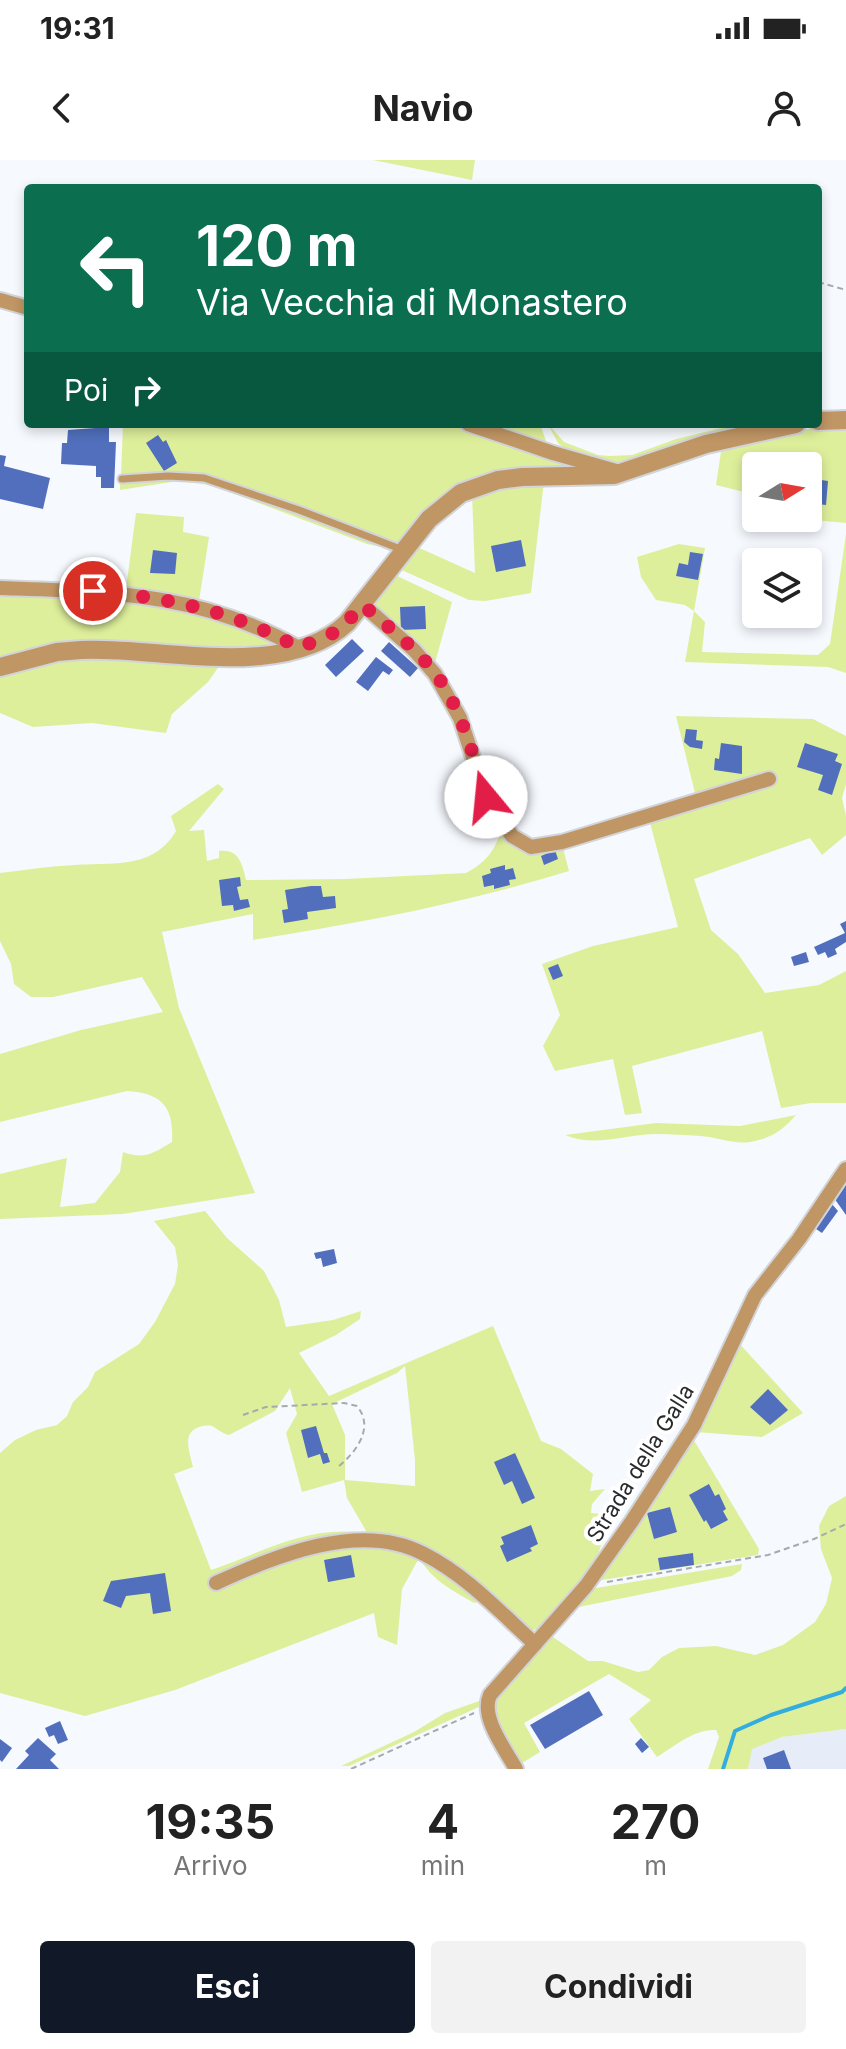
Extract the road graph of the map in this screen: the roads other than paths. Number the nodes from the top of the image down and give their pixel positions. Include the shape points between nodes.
1 (0, 300) edge
2 (24, 307) edge
3 (846, 420) edge
4 (822, 421) edge
5 (480, 428) edge
6 (778, 428) edge
7 (624, 472) junction
8 (122, 479) dead end
9 (405, 551) junction
10 (0, 588) edge
11 (363, 605) junction
12 (299, 648) junction
13 (0, 667) edge
14 (769, 779) dead end
15 (846, 1169) edge
16 (216, 1583) dead end
17 (535, 1644) junction
18 (516, 1769) edge

1 - 2 street
3 - 4 street
5 - 7 street
6 - 7 street via 706,444
7 - 9 street via 513,477 474,487 436,512
8 - 9 lane via 204,478
9 - 11 street
10 - 12 street via 93,591 183,602 251,623
11 - 12 street via 338,631
11 - 14 street via 430,666 460,718 489,803 512,836 525,845 541,847 576,838
12 - 13 street via 232,658 81,650
15 - 17 street, Strada della Galla via 755,1295 691,1431 586,1586
16 - 17 street via 317,1547 366,1541 402,1545 455,1575
17 - 18 street, Strada della Galla via 493,1691 487,1707

